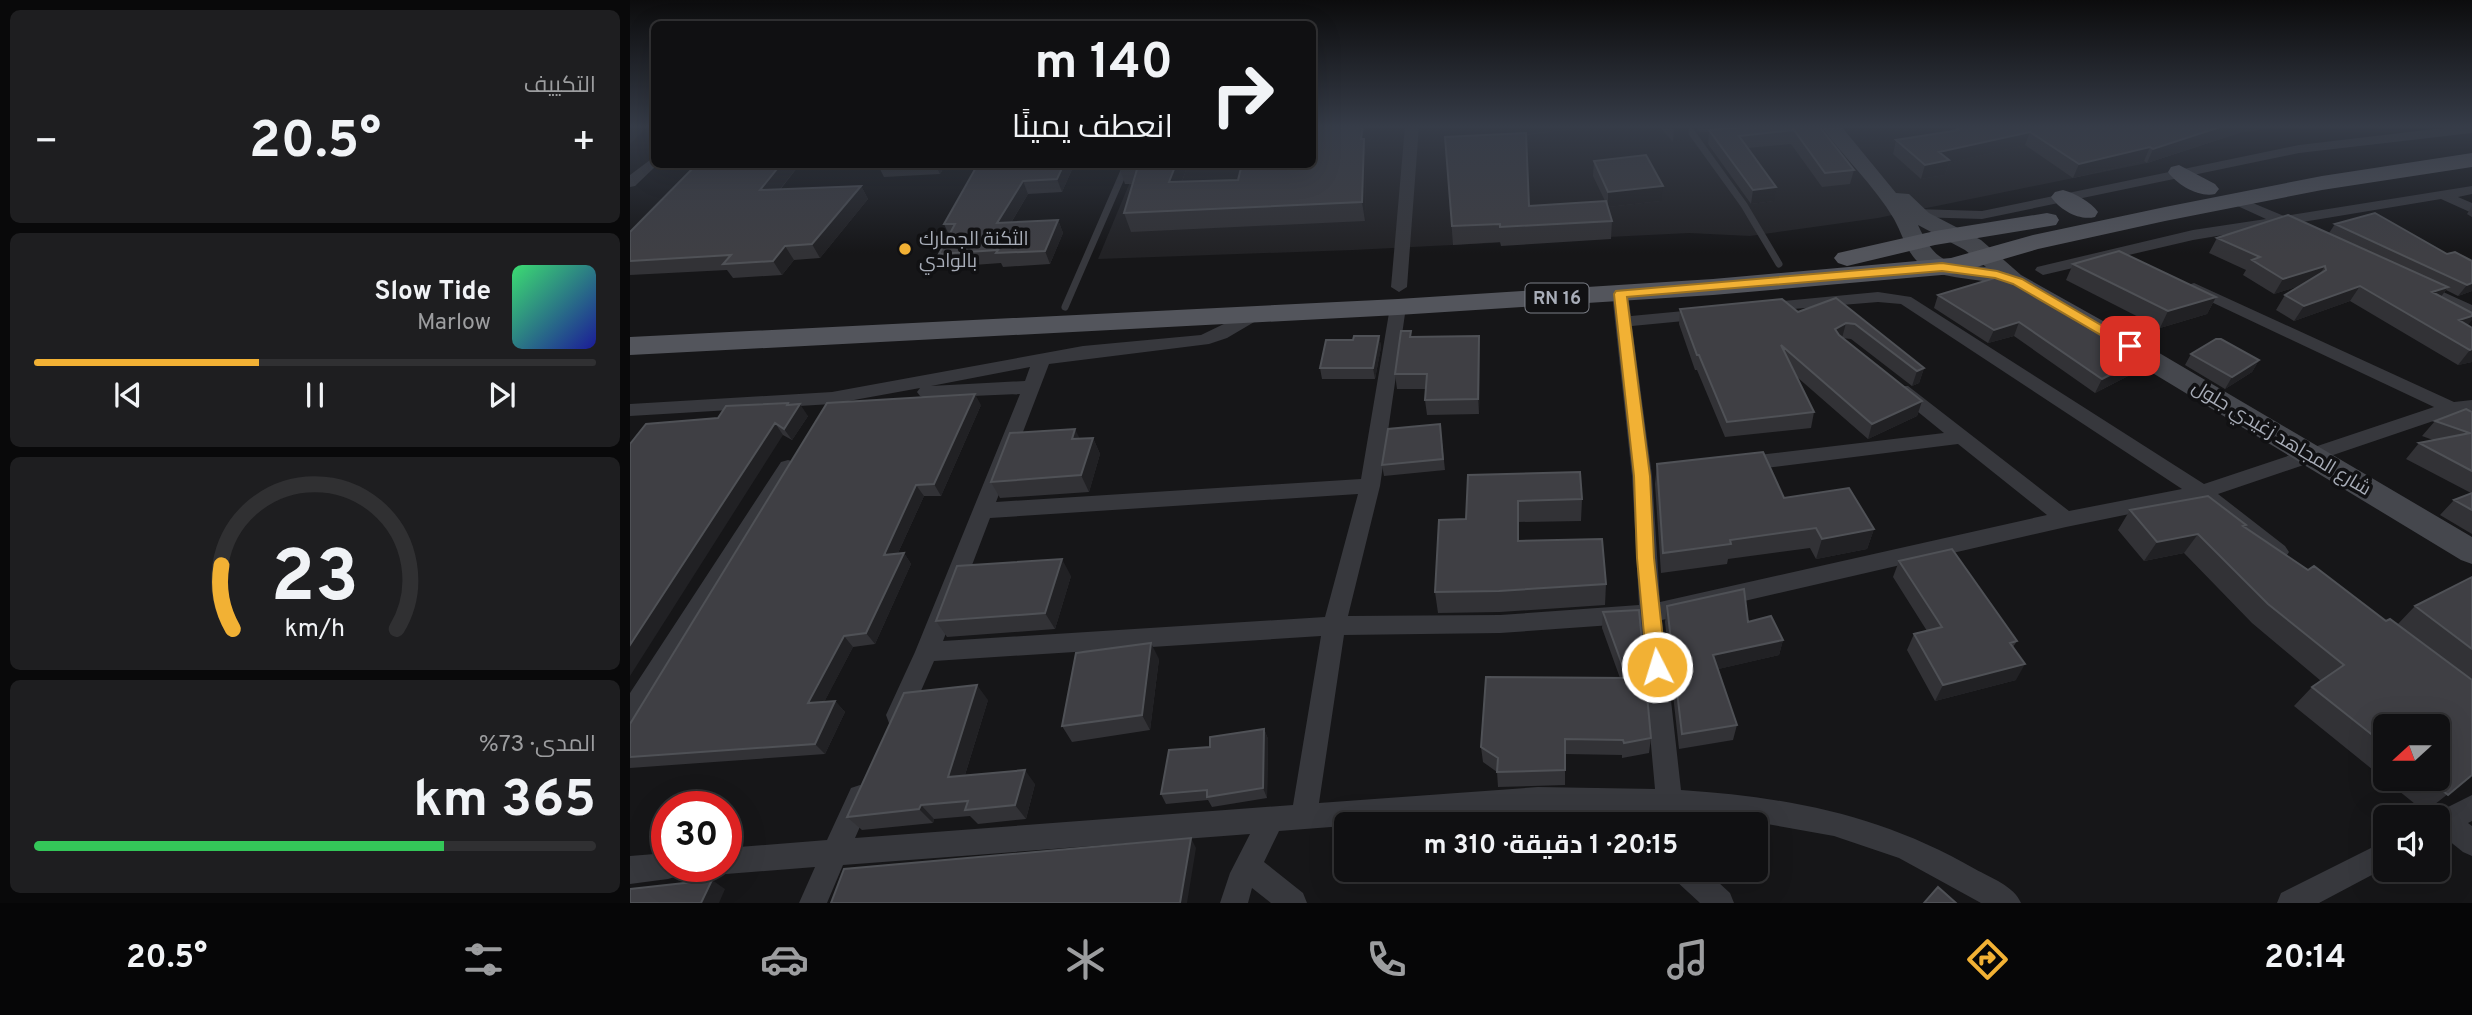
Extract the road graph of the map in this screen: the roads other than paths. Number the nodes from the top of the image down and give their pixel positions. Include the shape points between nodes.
1 (646, 168) edge
2 (1125, 168) edge
3 (1409, 168) edge
4 (1717, 168) edge
5 (1870, 168) edge
6 (1871, 168) edge
7 (2199, 168) edge
8 (2320, 168) edge
9 (2387, 168) edge
10 (2179, 172) junction
11 (630, 183) edge
12 (2207, 189) junction
13 (2472, 190) edge
14 (2444, 195) junction
15 (2063, 197) junction
16 (2236, 200) junction
17 (2472, 209) edge
18 (2086, 212) junction
19 (1915, 213) junction
20 (2281, 220) junction
21 (1952, 235) junction
22 (2064, 236) junction
23 (2312, 236) edge
24 (1915, 242) junction
25 (2106, 254) junction
26 (1989, 257) junction
27 (2141, 263) edge
28 (1779, 264) junction
29 (1942, 267) junction
30 (2043, 270) dead end
31 (2404, 279) edge
32 (2176, 280) edge
33 (2018, 282) junction
34 (1620, 294) junction
35 (1398, 297) junction
36 (1065, 307) junction
37 (1744, 310) edge
38 (2472, 311) edge
39 (1717, 313) edge
40 (1255, 314) junction
41 (1623, 322) junction
42 (630, 328) edge
43 (630, 346) edge
44 (1042, 360) junction
45 (1886, 378) edge
46 (1031, 387) junction
47 (855, 395) junction
48 (832, 398) junction
49 (2462, 407) edge
50 (663, 408) junction
51 (630, 410) edge
52 (2472, 417) edge
53 (817, 422) edge
54 (647, 430) edge
55 (1962, 437) junction
56 (802, 445) edge
57 (2311, 455) junction
58 (1722, 466) edge
59 (1370, 486) junction
60 (2202, 492) junction
61 (981, 511) junction
62 (2066, 519) junction
63 (2472, 552) edge
64 (2299, 568) edge
65 (1652, 613) junction
66 (1334, 626) junction
67 (927, 652) junction
68 (630, 714) edge
69 (887, 739) edge
70 (870, 776) edge
71 (1612, 800) junction
72 (1669, 800) junction
73 (2472, 807) edge
74 (1625, 812) edge
75 (1304, 816) junction
76 (2450, 818) edge
77 (1271, 820) junction
78 (2450, 829) edge
79 (2472, 842) edge
80 (835, 851) junction
81 (742, 860) edge
82 (2373, 860) edge
83 (1248, 867) junction
84 (651, 868) edge
85 (630, 870) edge
86 (1698, 882) edge
87 (813, 903) edge
88 (1234, 903) edge
89 (1293, 903) edge
90 (1720, 903) edge
91 (2007, 903) edge
92 (2291, 903) edge

1 - 11 street
2 - 36 lane
3 - 35 street
4 - 28 lane
5 - 24 street
6 - 19 street, شارع المجاهد زغيدي جلول
7 - 10 street
8 - 12 main road, RN 16
9 - 16 main road, RN 16
10 - 12 main road
10 - 15 street
12 - 18 main road, RN 16
13 - 14 street
14 - 17 street
14 - 20 street
15 - 18 main road
15 - 19 street via 1982,215
16 - 20 street
16 - 22 main road, RN 16
18 - 21 main road, RN 16
19 - 21 street, شارع المجاهد زغيدي جلول
20 - 23 street
20 - 25 street
21 - 24 main road, RN 16
21 - 26 street, شارع المجاهد زغيدي جلول
22 - 25 main road
22 - 26 main road, RN 16
24 - 28 main road, RN 16 via 1843,258
24 - 29 street via 1926,258
25 - 27 street
25 - 30 street
26 - 29 main road, RN 16
26 - 33 street, شارع المجاهد زغيدي جلول
28 - 35 main road, RN 16
29 - 33 street, شارع المجاهد زغيدي جلول
29 - 34 main road, RN 16
31 - 38 street
32 - 49 street
33 - 57 street, شارع المجاهد زغيدي جلول
34 - 35 main road, RN 16
34 - 41 street
35 - 36 main road, RN 16
35 - 40 main road, RN 16
35 - 59 street
36 - 42 main road, RN 16
37 - 60 street via 1878,297 1905,300
39 - 41 street
40 - 43 main road, RN 16
40 - 44 street via 1203,340 1115,347
41 - 65 street via 1648,475 1645,558
44 - 46 street
44 - 47 street
45 - 55 street
46 - 47 street
46 - 61 street
47 - 48 street
48 - 50 street
48 - 53 street
49 - 52 street
49 - 57 street
50 - 51 street
50 - 54 street
55 - 58 street
55 - 62 street
56 - 68 street
57 - 60 street
57 - 63 street, شارع المجاهد زغيدي جلول
59 - 61 street
59 - 66 street
60 - 62 street
60 - 64 street
61 - 67 street
62 - 65 street
65 - 66 street via 1500,624
65 - 72 street
66 - 67 street
66 - 75 street
67 - 69 street
70 - 80 street
71 - 72 street
71 - 74 street
71 - 75 street via 1538,799
72 - 91 street via 1799,816 1877,836 1967,878
73 - 76 street
75 - 77 street
77 - 80 street
77 - 83 street
78 - 79 street
80 - 81 street
80 - 87 street
82 - 92 street
83 - 88 street
83 - 89 street
84 - 85 street
86 - 90 street

